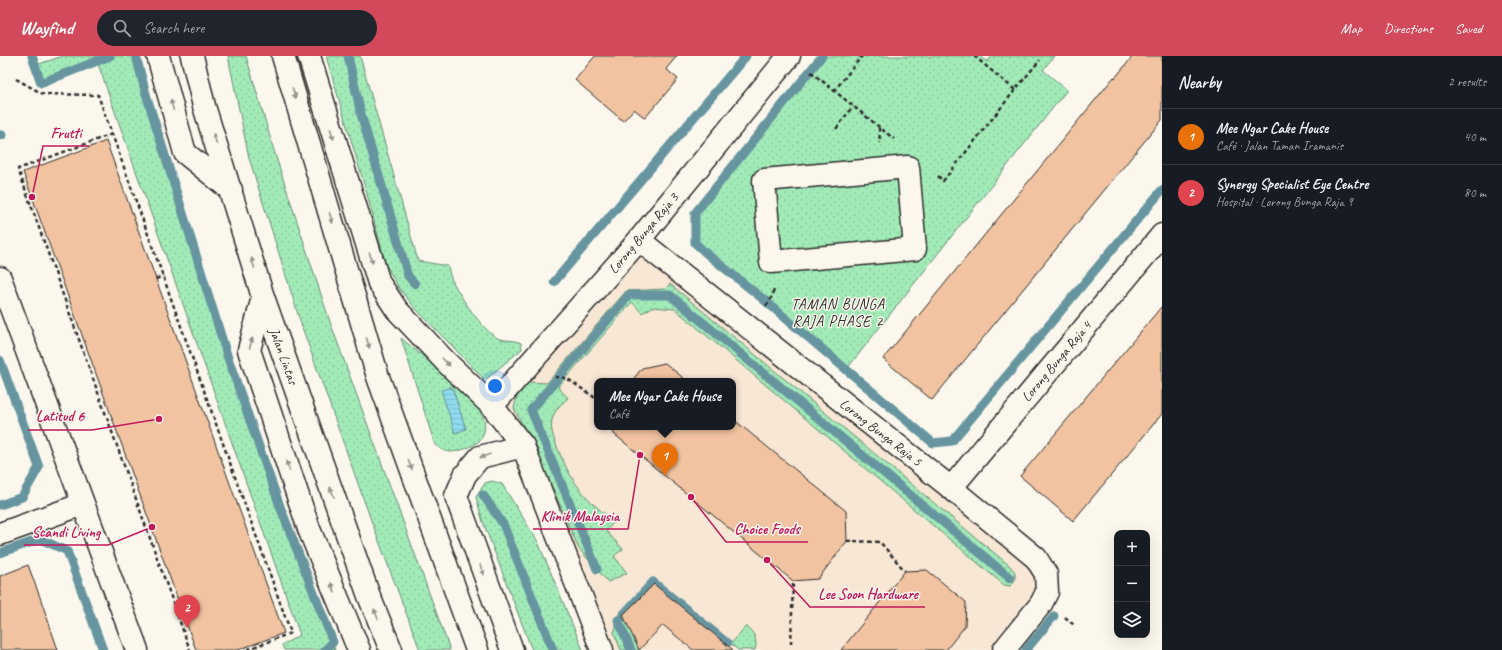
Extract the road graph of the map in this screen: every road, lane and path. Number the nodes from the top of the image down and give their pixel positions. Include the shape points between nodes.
1 (158, 56) edge
2 (192, 56) edge
3 (201, 56) edge
4 (282, 56) edge
5 (309, 56) edge
6 (789, 56) edge
7 (862, 56) edge
8 (974, 56) edge
9 (1040, 60) dead end
10 (812, 73) dead end
11 (16, 79) dead end
12 (1015, 90) junction
13 (834, 92) junction
14 (204, 106) junction
15 (853, 106) junction
16 (836, 129) dead end
17 (112, 134) junction
18 (896, 142) dead end
19 (908, 167) joint
20 (938, 176) dead end
21 (231, 190) junction
22 (1162, 234) edge
23 (638, 240) junction
24 (163, 276) junction
25 (0, 278) edge
26 (156, 279) dead end
27 (263, 297) junction
28 (770, 301) dead end
29 (766, 305) dead end
30 (73, 310) dead end
31 (69, 311) junction
32 (566, 378) dead end
33 (594, 397) edge
34 (492, 406) junction
35 (523, 446) junction
36 (951, 488) junction
37 (83, 504) junction
38 (0, 534) edge
39 (847, 541) dead end
40 (905, 572) dead end
41 (793, 581) dead end
42 (1061, 613) dead end
43 (1075, 626) dead end
44 (791, 644) dead end
45 (137, 650) edge
46 (190, 650) edge
47 (246, 650) edge
48 (359, 650) edge
49 (391, 650) edge
50 (477, 650) edge
51 (512, 650) edge
52 (602, 650) edge
53 (1004, 650) edge

21 -> 1 main road via 185,153
2 - 14 main road, Jalan Lintas
3 - 14 main road
4 -> 50 main road via 378,377
5 -> 34 main road via 379,283 402,316
6 - 23 main road, Lorong Bunga Raja 3
7 - 13 path
8 - 12 path
9 - 12 path
10 - 13 path
11 - 17 path via 43,94 98,95
12 - 20 path via 943,181
13 - 15 path
21 -> 14 main road, Jalan Lintas
15 - 16 path
15 - 18 path
17 - 24 path
17 - 31 path via 18,169
19 - 19 main road via 764,180 771,262 915,249
27 -> 21 main road, Jalan Lintas
22 - 36 main road, Lorong Bunga Raja 4
23 - 34 main road, Lorong Bunga Raja 3
23 - 36 main road, Lorong Bunga Raja 5
24 - 26 path
24 - 47 path via 291,633
25 - 37 main road
48 -> 27 main road via 309,529 249,350
49 -> 27 main road, Jalan Lintas via 369,596
28 - 29 path
30 - 31 path
31 - 46 path
32 - 33 path
34 - 35 main road
35 -> 51 main road via 480,457 465,475 456,496
35 - 52 main road
36 - 53 main road, Lorong Bunga Raja 5 via 1036,558 1046,574 1047,592
37 - 38 main road
37 - 45 main road
39 - 40 path via 880,542
41 - 44 path
42 - 43 path

